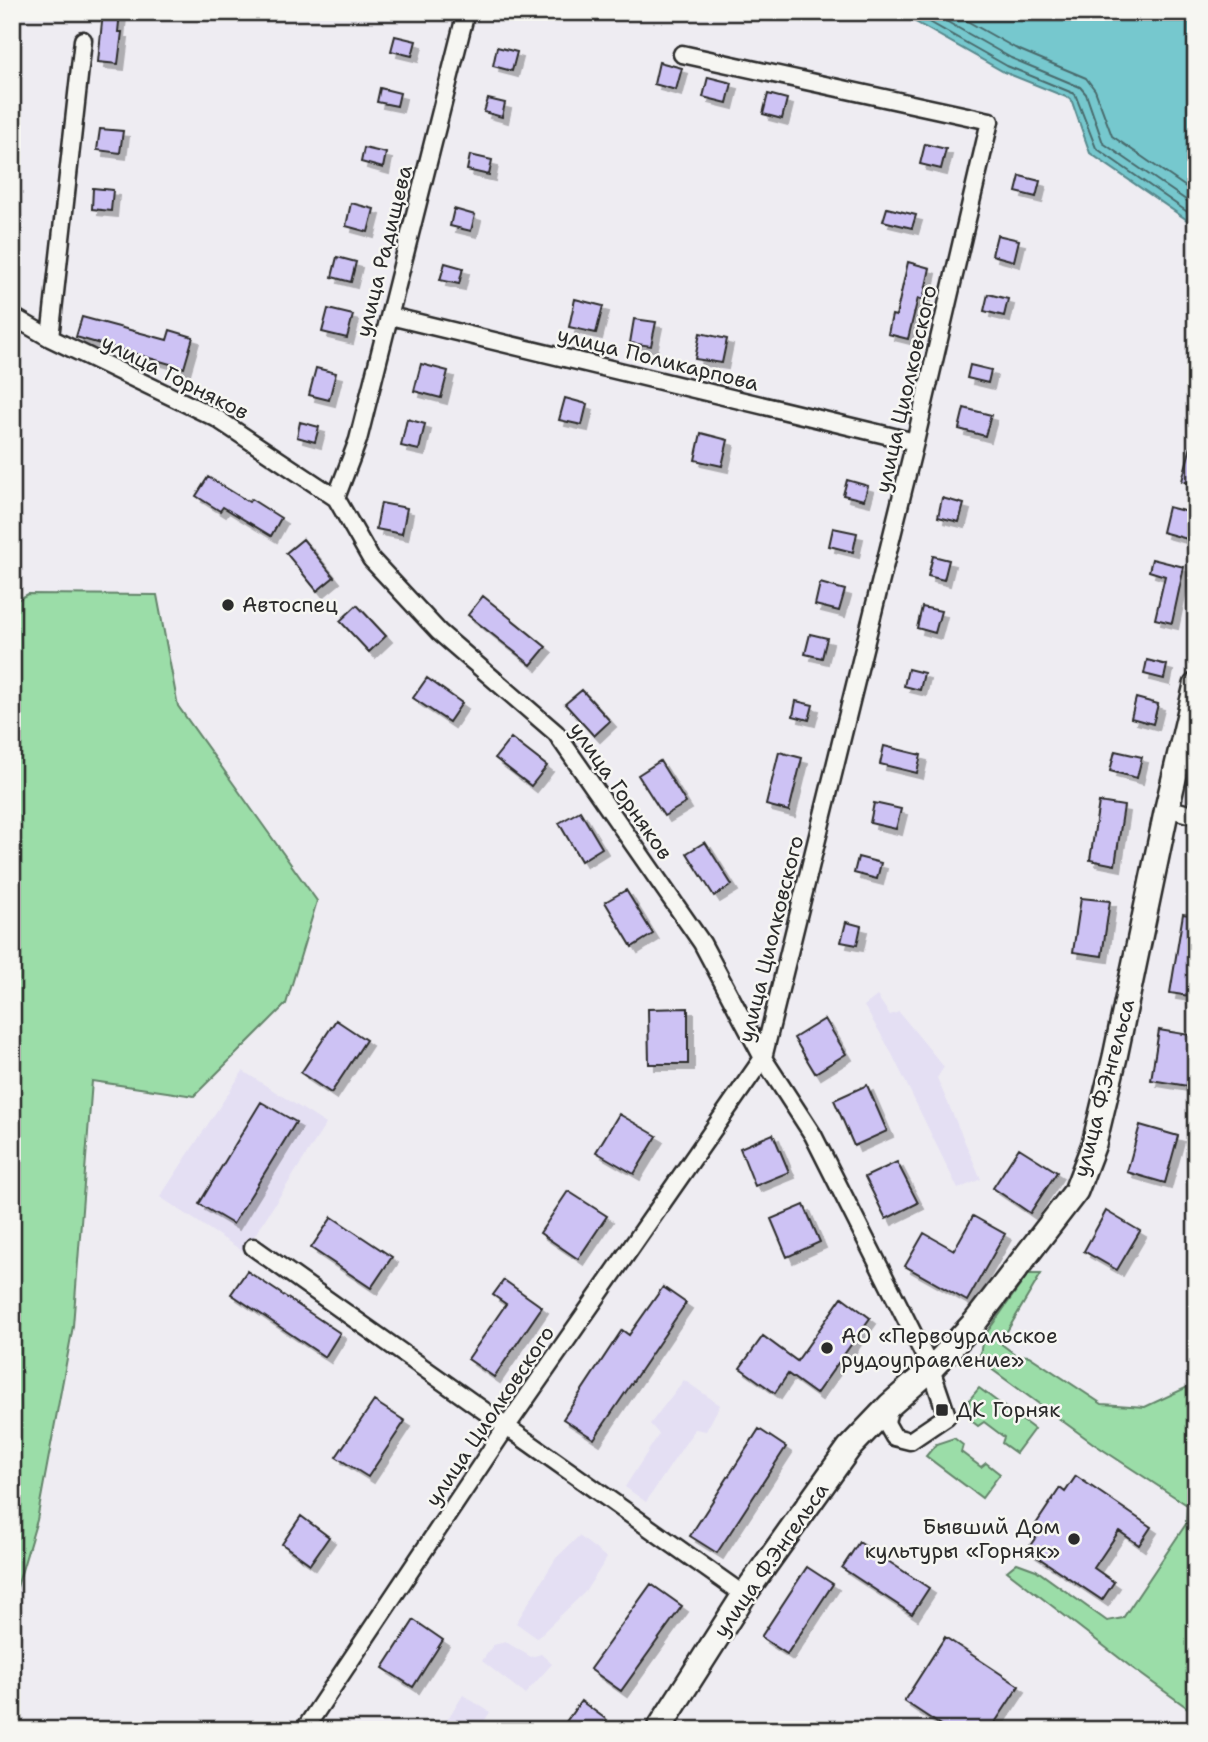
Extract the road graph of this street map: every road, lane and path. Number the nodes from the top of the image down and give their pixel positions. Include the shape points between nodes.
1 (466, 12) edge
2 (83, 40) dead end
3 (682, 54) dead end
4 (12, 316) edge
5 (390, 316) junction
6 (50, 338) junction
7 (915, 442) junction
8 (335, 498) junction
9 (1196, 685) edge
10 (1167, 808) junction
11 (1196, 816) edge
12 (763, 1058) junction
13 (253, 1247) dead end
14 (931, 1370) junction
15 (890, 1405) junction
16 (507, 1426) junction
17 (744, 1595) junction
18 (661, 1729) edge
19 (304, 1730) edge

1 - 5 street, улица Радищева
2 - 6 street
3 - 7 street, улица Циолковского via 990,121
4 - 6 street, улица Горняков
5 - 7 street, улица Поликарпова
5 - 8 street, улица Радищева via 358,440
6 - 8 street, улица Горняков via 216,418
7 - 12 street, улица Циолковского
8 - 12 street, улица Горняков via 371,559 439,632 556,733 702,943
9 - 10 street, улица Ф.Энгельса
10 - 11 street
10 - 14 street, улица Ф.Энгельса via 1115,1057 1094,1144 1076,1191 975,1322
12 - 14 street, улица Горняков via 813,1135
12 - 16 street, улица Циолковского
13 - 16 street
14 - 15 street, улица Ф.Энгельса
14 - 15 street, улица Горняков via 947,1416 910,1441 894,1437 886,1423
15 - 17 street, улица Ф.Энгельса via 849,1448
16 - 17 street
16 - 19 street, улица Циолковского
17 - 18 street, улица Ф.Энгельса

